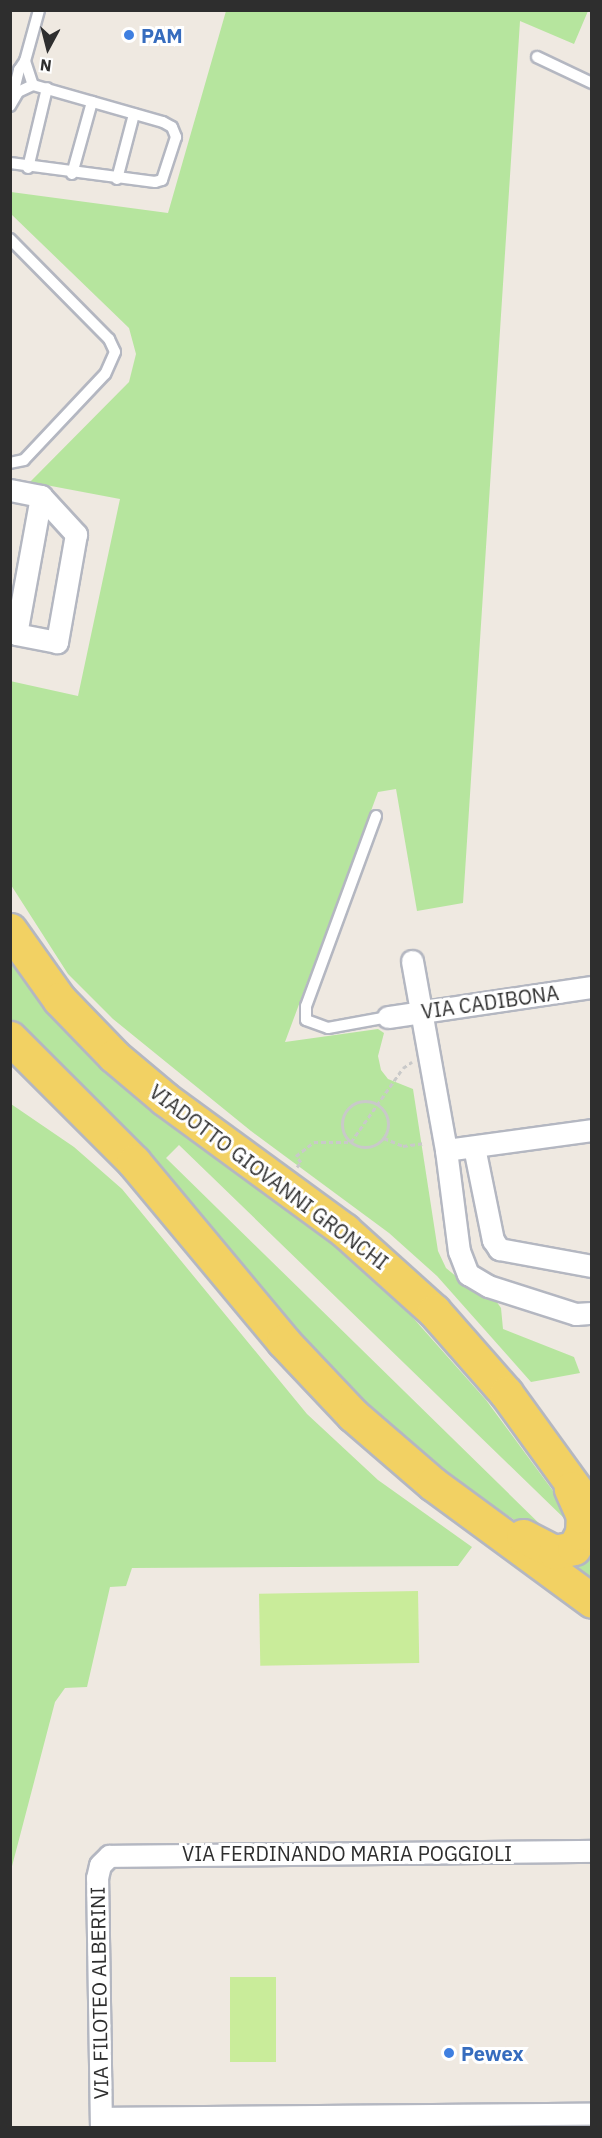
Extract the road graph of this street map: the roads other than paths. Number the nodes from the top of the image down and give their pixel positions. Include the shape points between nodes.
1 (39, 10) edge
2 (537, 57) dead end
3 (25, 61) junction
4 (591, 83) edge
5 (33, 85) junction
6 (47, 88) junction
7 (92, 102) junction
8 (11, 104) edge
9 (134, 114) junction
10 (10, 164) edge
11 (28, 168) junction
12 (72, 174) junction
13 (117, 179) junction
14 (10, 239) edge
15 (10, 463) edge
16 (10, 490) edge
17 (41, 496) junction
18 (13, 634) edge
19 (376, 816) dead end
20 (10, 930) edge
21 (412, 962) dead end
22 (591, 987) edge
23 (421, 1012) junction
24 (388, 1017) joint
25 (10, 1038) edge
26 (591, 1130) edge
27 (446, 1145) junction
28 (474, 1147) junction
29 (591, 1266) edge
30 (591, 1313) edge
31 (538, 1436) junction
32 (452, 1500) junction
33 (591, 1512) edge
34 (591, 1601) edge
35 (591, 1851) edge
36 (104, 1859) joint
37 (591, 2114) edge
38 (389, 2122) edge
39 (101, 2123) edge

1 - 3 lane
2 - 4 lane
3 - 5 lane
3 - 8 lane
5 - 6 lane
5 - 8 lane via 24,87
6 - 7 lane
6 - 11 lane
7 - 9 lane
7 - 12 lane
9 - 13 lane
9 - 13 lane via 172,126 176,137 162,180
10 - 11 lane
11 - 12 lane
12 - 13 lane
14 - 15 lane via 109,339 115,352 105,374 24,460
16 - 17 street
17 - 18 street
17 - 18 street via 76,534 57,642
19 - 24 lane via 306,1006 306,1020 328,1028
20 - 31 main road, VIADOTTO GIOVANNI GRONCHI via 59,999 114,1056 165,1099 368,1249 417,1294 486,1369
21 - 23 street
22 - 23 street, VIA CADIBONA
23 - 24 street, VIA CADIBONA
23 - 27 street
25 - 32 main road via 134,1162 329,1391 378,1439
26 - 28 street
27 - 28 street
27 - 30 street via 458,1240 468,1274 488,1287 576,1314
28 - 29 street via 493,1240 499,1249
31 - 32 main road via 579,1503 582,1528 574,1548 550,1551
31 - 33 main road, VIADOTTO GIOVANNI GRONCHI
32 - 34 main road
35 - 36 street, VIA FERDINANDO MARIA POGGIOLI via 122,1854
36 - 39 street, VIA FILOTEO ALBERINI via 97,1883
37 - 38 street
38 - 39 street

